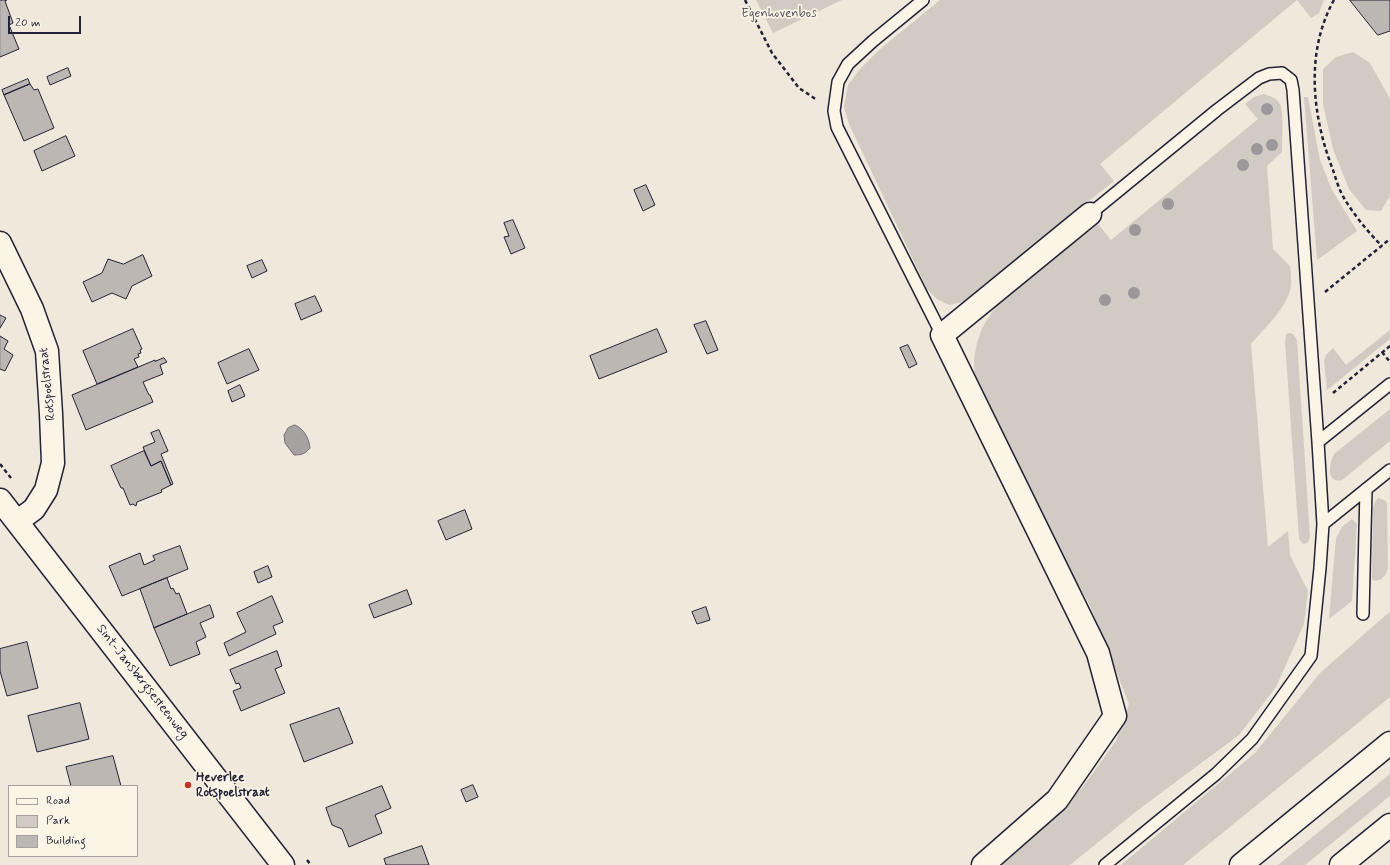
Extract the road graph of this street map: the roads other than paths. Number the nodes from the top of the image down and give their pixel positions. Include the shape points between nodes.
1 (923, 0) edge
2 (1090, 214) joint
3 (0, 243) edge
4 (942, 335) junction
5 (1390, 384) edge
6 (1318, 442) junction
7 (1390, 470) edge
8 (1366, 489) junction
9 (0, 500) edge
10 (18, 522) junction
11 (1324, 524) junction
12 (1363, 614) dead end
13 (1390, 743) edge
14 (1390, 825) edge
15 (283, 865) edge
16 (983, 865) edge
17 (1105, 865) edge
18 (1241, 865) edge
19 (1341, 865) edge

1 - 4 lane via 848,64 838,82 834,111 837,127
2 - 4 main road
2 - 6 lane via 1259,78 1282,73 1291,80 1294,90
3 - 10 main road, Rotspoelstraat via 32,308 47,351 53,463 46,490 34,509
4 - 16 main road via 1098,654 1115,716 1058,800
5 - 6 lane
6 - 11 lane
7 - 8 lane
8 - 11 lane
8 - 12 lane
9 - 10 main road, Sint-Jansbergsesteenweg
10 - 15 main road, Sint-Jansbergsesteenweg
11 - 17 lane via 1311,656 1252,739 1216,774
13 - 18 main road
14 - 19 main road

